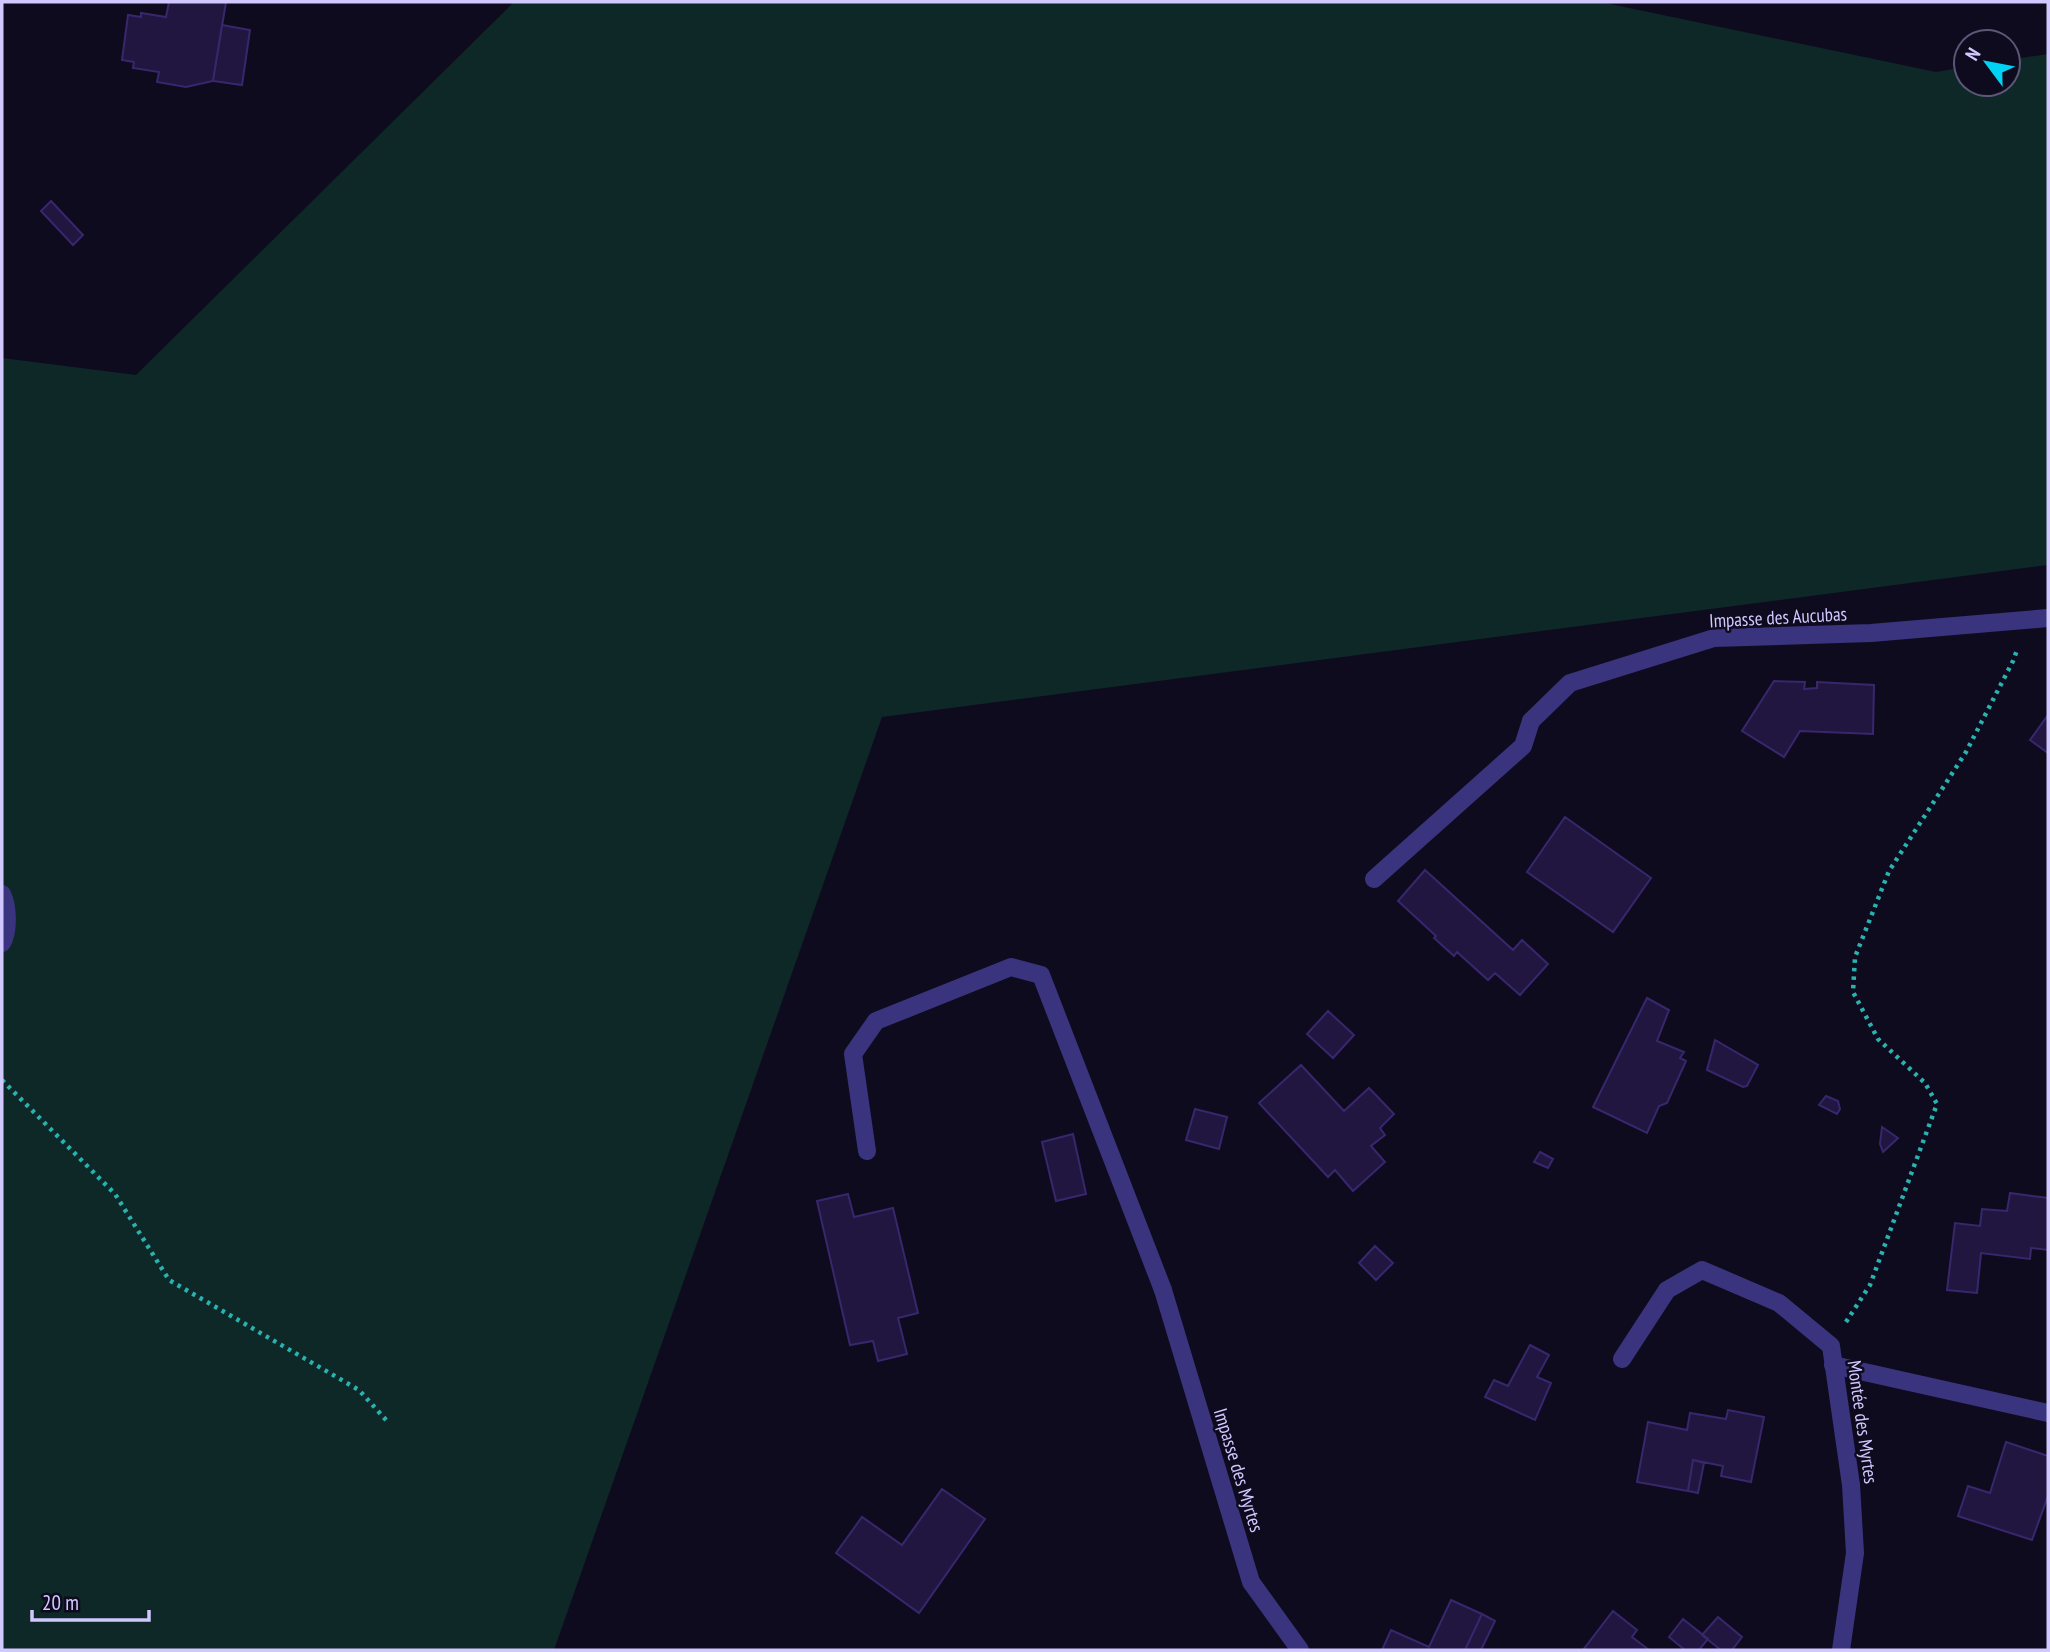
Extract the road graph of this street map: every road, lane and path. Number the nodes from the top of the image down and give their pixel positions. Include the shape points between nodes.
1 (2048, 618) edge
2 (2026, 620) junction
3 (1374, 879) dead end
4 (2, 894) edge
5 (2, 943) edge
6 (2, 1080) edge
7 (867, 1151) dead end
8 (1831, 1346) junction
9 (1622, 1359) dead end
10 (1833, 1364) junction
11 (2048, 1413) edge
12 (387, 1421) dead end
13 (1300, 1650) edge
14 (1841, 1650) edge

1 - 2 street, Impasse des Aucubas
2 - 3 street, Impasse des Aucubas via 1871,634 1714,638 1570,683 1531,721 1523,746
2 - 8 path via 2013,661 1966,752 1889,872 1855,957 1853,992 1878,1039 1925,1083 1937,1104 1870,1285
4 - 5 street via 6,903
6 - 12 path via 115,1194 169,1280 359,1390
7 - 13 street, Impasse des Myrtes via 853,1054 876,1021 1011,967 1041,975 1163,1290 1251,1582
8 - 9 street, Montée des Myrtes via 1779,1304 1702,1270 1667,1290
8 - 10 street, Montée des Myrtes
10 - 11 street
10 - 14 street, Montée des Myrtes via 1851,1485 1855,1553

